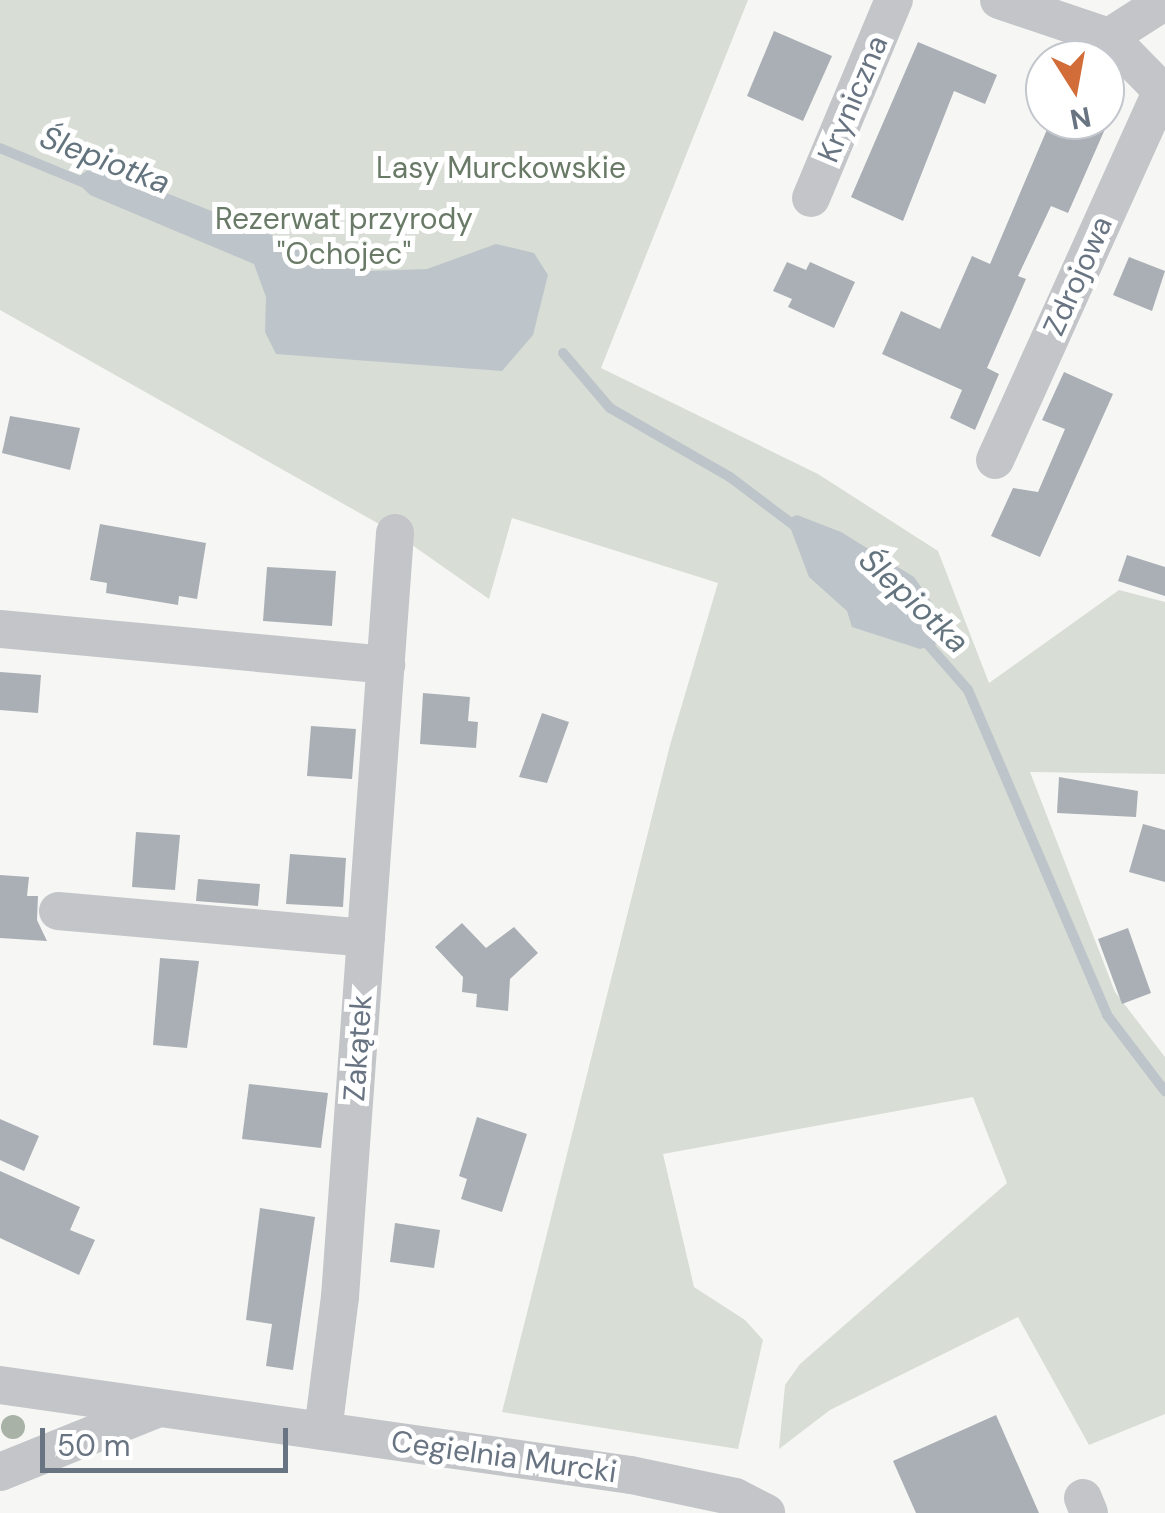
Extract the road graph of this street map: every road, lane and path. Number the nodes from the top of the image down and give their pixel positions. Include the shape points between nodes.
1 (894, 0) edge
2 (999, 0) edge
3 (1165, 2) edge
4 (1109, 37) junction
5 (1163, 93) edge
6 (811, 198) dead end
7 (995, 460) dead end
8 (395, 533) dead end
9 (0, 630) edge
10 (386, 665) junction
11 (58, 911) dead end
12 (366, 938) junction
13 (0, 1385) edge
14 (160, 1408) junction
15 (323, 1431) junction
16 (0, 1472) edge
17 (766, 1513) edge

1 - 6 street, Kryniczna
2 - 4 street
3 - 4 street
4 - 5 street
5 - 7 street, Zdrojowa
8 - 10 street, Zakątek
9 - 10 street
10 - 12 street, Zakątek
11 - 12 street
12 - 15 street, Zakątek via 340,1298
13 - 14 street, Cegielnia Murcki
14 - 15 street, Cegielnia Murcki
14 - 16 street
15 - 17 street, Cegielnia Murcki via 630,1474 735,1497

